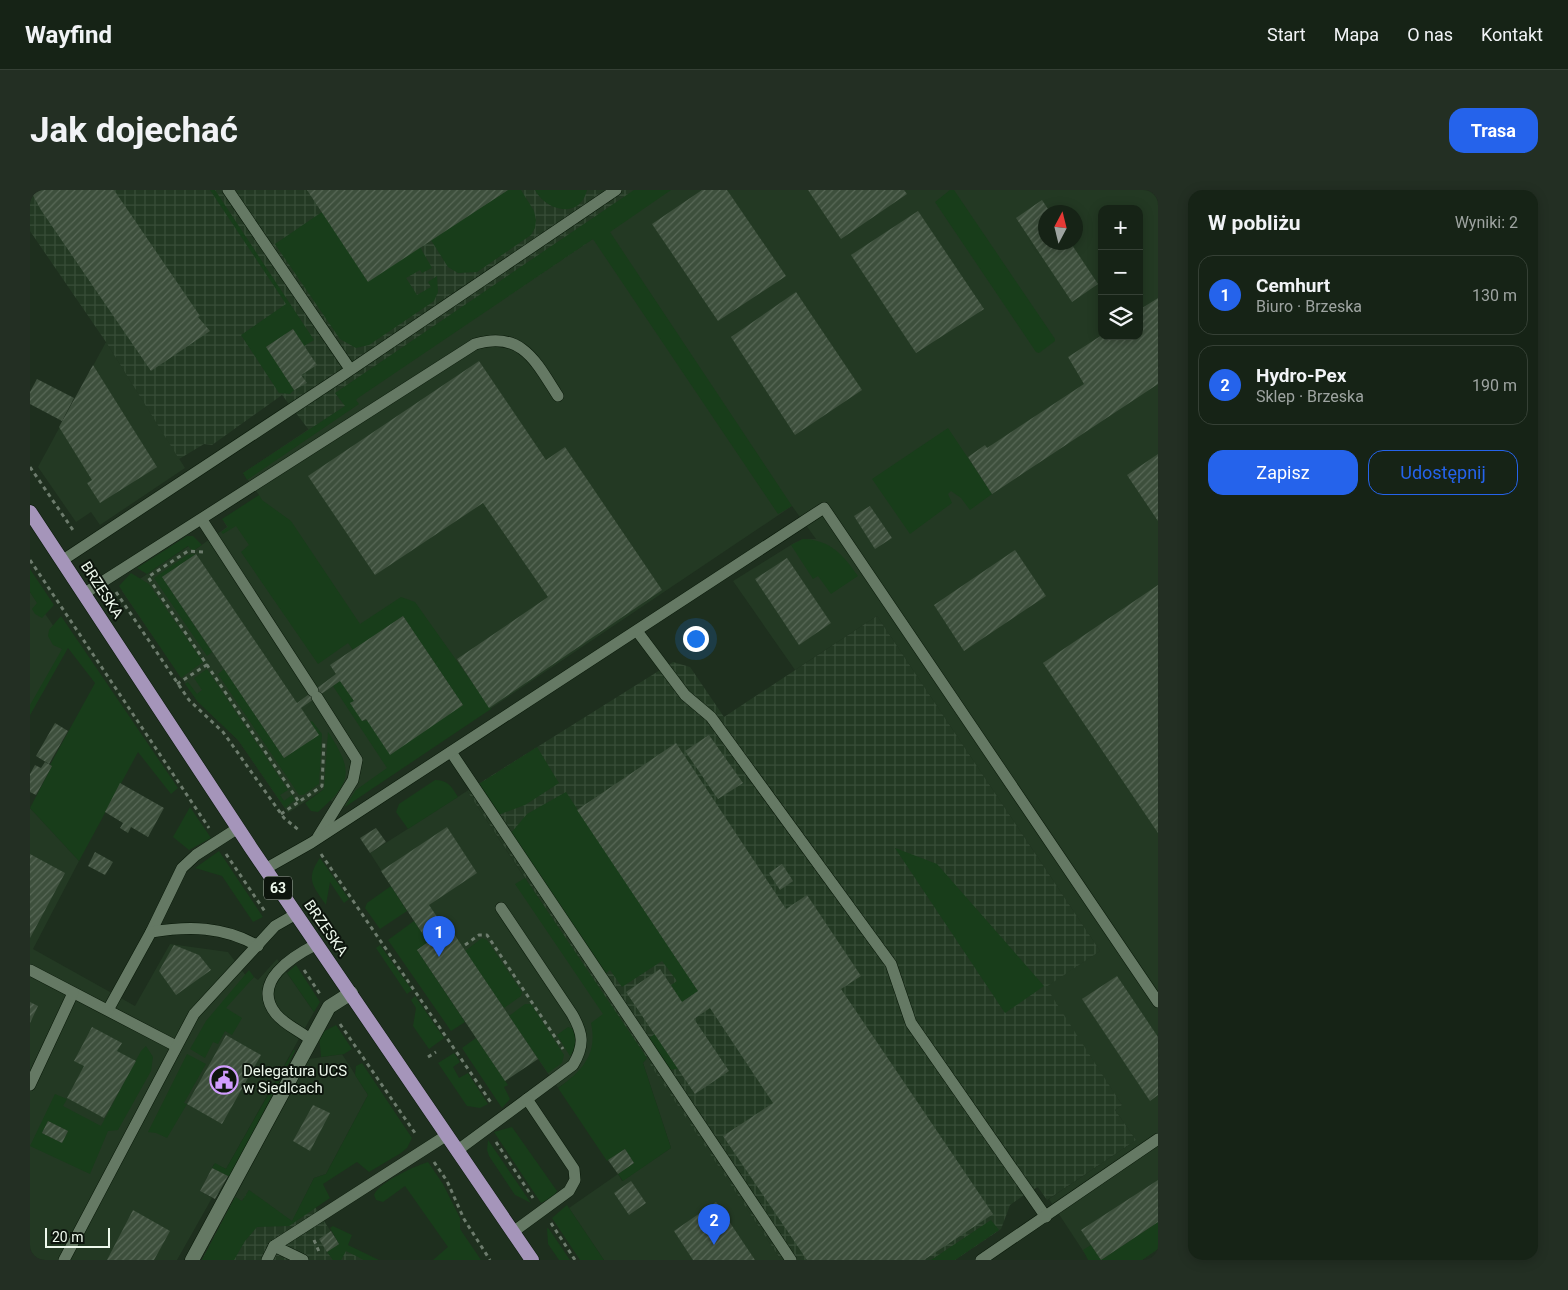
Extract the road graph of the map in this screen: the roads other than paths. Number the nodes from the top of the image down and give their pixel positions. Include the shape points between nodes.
1 (228, 190) edge
2 (616, 190) edge
3 (350, 369) junction
4 (558, 396) dead end
5 (30, 512) edge
6 (202, 520) junction
7 (63, 560) junction
8 (85, 593) junction
9 (637, 630) junction
10 (451, 752) junction
11 (238, 828) junction
12 (314, 841) junction
13 (265, 869) junction
14 (501, 908) dead end
15 (296, 914) junction
16 (151, 932) junction
17 (317, 944) junction
18 (258, 946) junction
19 (30, 970) edge
20 (74, 993) junction
21 (351, 993) junction
22 (1158, 1002) edge
23 (108, 1010) junction
24 (311, 1040) junction
25 (176, 1046) junction
26 (30, 1085) edge
27 (527, 1099) junction
28 (447, 1135) junction
29 (1158, 1139) edge
30 (458, 1150) junction
31 (1046, 1217) junction
32 (512, 1232) junction
33 (274, 1246) junction
34 (64, 1260) edge
35 (192, 1260) edge
36 (267, 1260) edge
37 (303, 1260) edge
38 (532, 1260) edge
39 (791, 1260) edge
40 (981, 1260) edge

1 - 3 lane
2 - 3 lane
3 - 7 lane
4 - 6 lane via 533,357 519,345 490,339 475,344
5 - 7 main road, BRZESKA / 63
6 - 8 lane
6 - 12 lane via 357,760 353,780
7 - 8 main road, BRZESKA / 63
8 - 11 main road, BRZESKA / 63
9 - 10 lane
9 - 22 lane via 824,508
9 - 31 lane via 684,695 711,717 892,964 911,1023
10 - 12 lane
10 - 39 lane
11 - 13 main road, BRZESKA / 63
11 - 16 lane via 182,868
12 - 13 lane
13 - 15 main road, BRZESKA / 63
14 - 27 lane via 581,1029 582,1045 573,1065
15 - 17 main road, BRZESKA / 63
15 - 18 lane via 275,926
16 - 18 lane via 180,927 218,931 238,935
16 - 23 lane
17 - 21 main road, BRZESKA / 63
17 - 24 lane via 294,956 275,974 269,996 276,1014
18 - 25 lane via 194,1014
19 - 20 lane
20 - 23 lane
20 - 26 lane
21 - 24 street via 329,1007
21 - 28 main road, BRZESKA / 63
23 - 25 lane
24 - 35 street
25 - 34 lane
27 - 30 lane
27 - 32 lane via 576,1174 574,1186 569,1191
28 - 30 main road, BRZESKA / 63
28 - 33 lane
29 - 31 lane
30 - 32 main road, BRZESKA / 63
31 - 40 lane
32 - 38 main road, BRZESKA / 63
33 - 36 lane
33 - 37 lane

